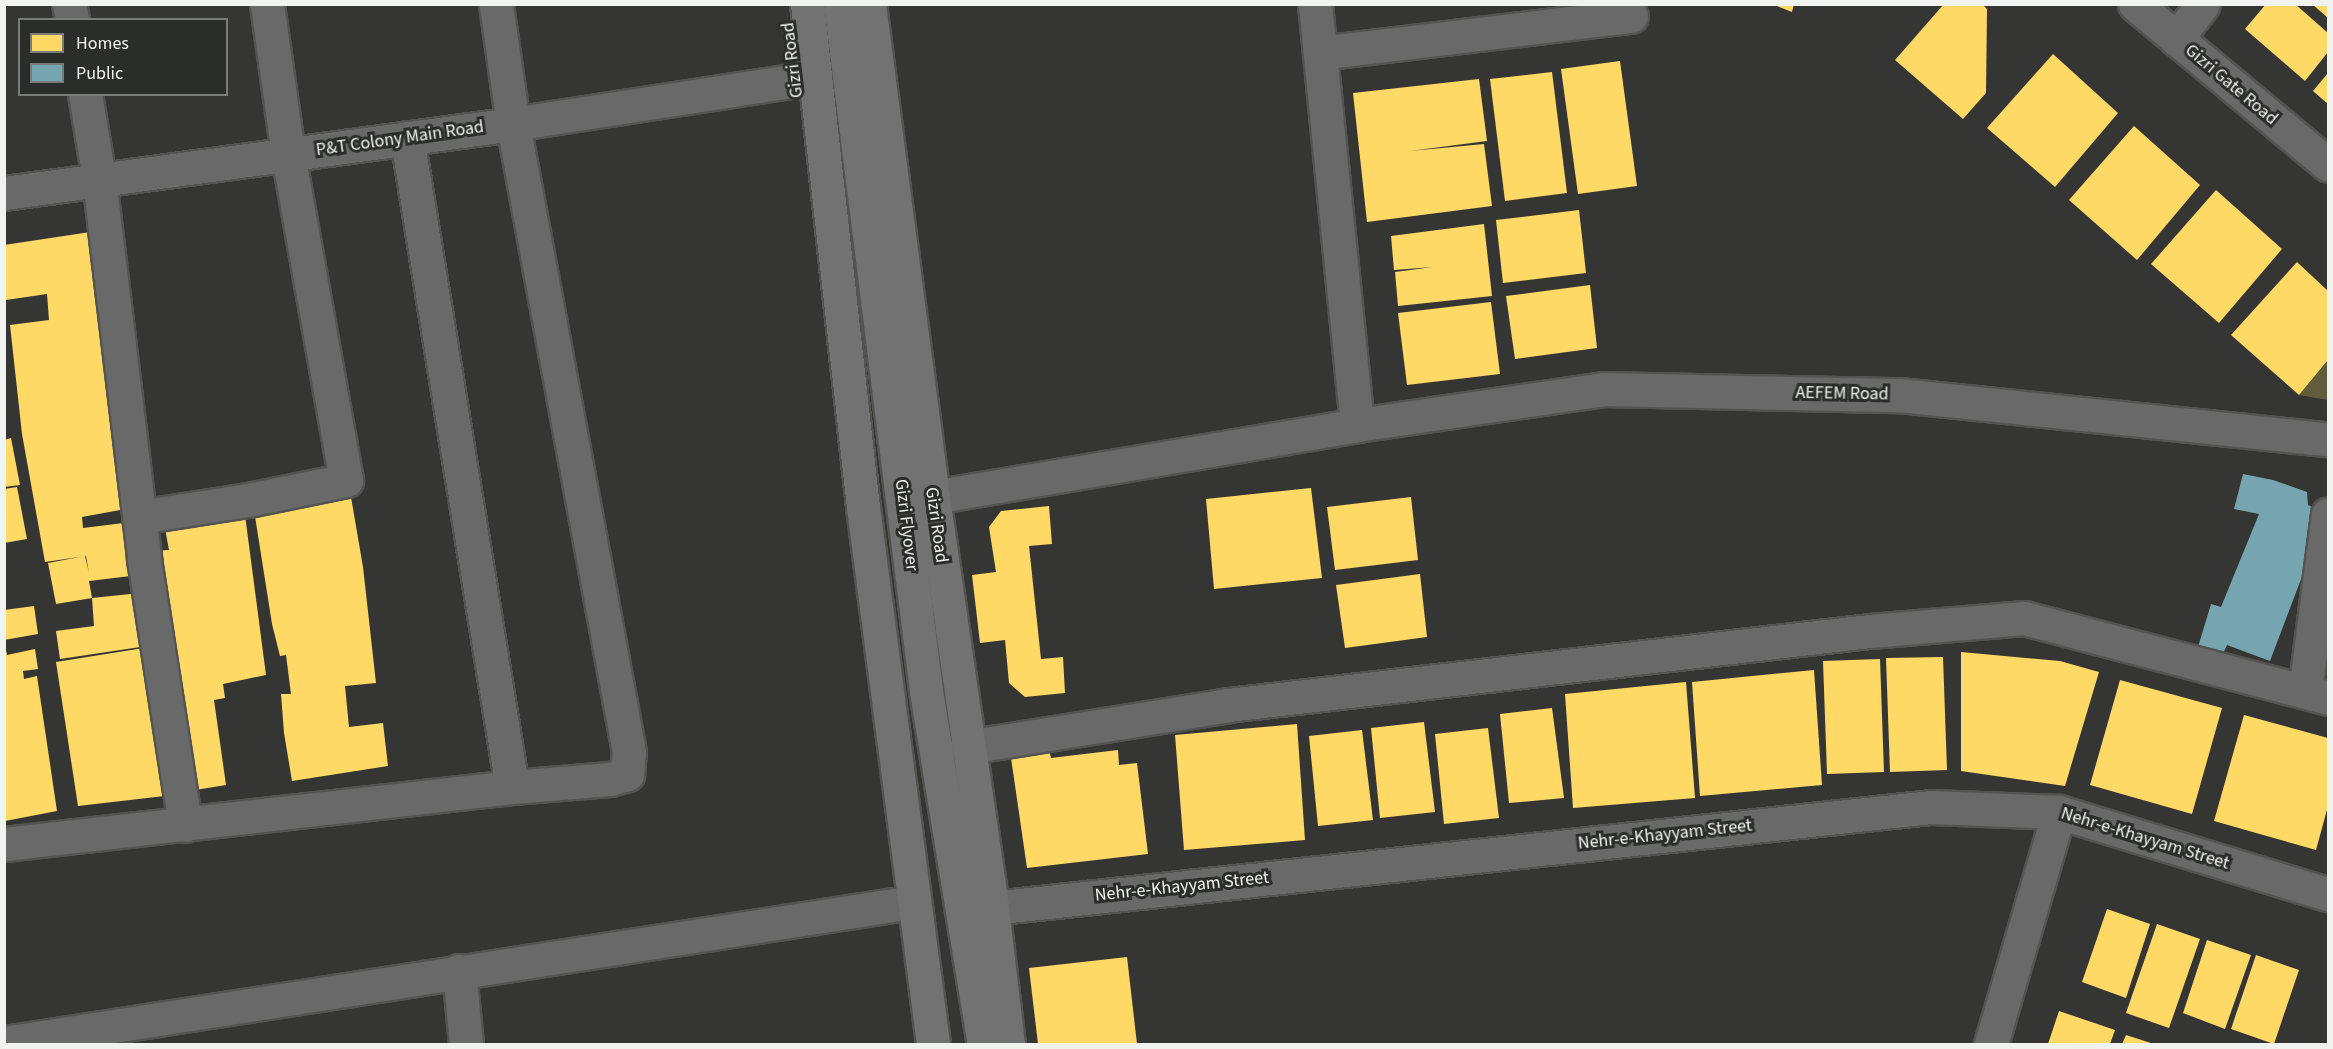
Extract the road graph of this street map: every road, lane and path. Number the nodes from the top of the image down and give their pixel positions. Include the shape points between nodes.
1 (267, 4) edge
2 (496, 4) edge
3 (786, 4) edge
4 (807, 4) edge
5 (840, 4) edge
6 (868, 4) edge
7 (1315, 4) edge
8 (2134, 4) edge
9 (2203, 4) edge
10 (1631, 16) dead end
11 (2176, 39) junction
12 (1320, 53) junction
13 (796, 80) junction
14 (84, 96) edge
15 (513, 123) junction
16 (406, 138) junction
17 (288, 154) junction
18 (2328, 165) edge
19 (99, 179) junction
20 (4, 193) edge
21 (1357, 425) junction
22 (2328, 439) edge
23 (933, 497) junction
24 (2328, 513) edge
25 (139, 517) junction
26 (2317, 694) edge
27 (967, 747) junction
28 (512, 787) junction
29 (2060, 812) junction
30 (184, 825) junction
31 (4, 844) edge
32 (2328, 894) edge
33 (893, 905) junction
34 (992, 908) junction
35 (459, 971) junction
36 (4, 1043) edge
37 (466, 1044) edge
38 (910, 1044) edge
39 (933, 1044) edge
40 (984, 1044) edge
41 (1008, 1044) edge
42 (1991, 1044) edge

1 - 17 street
2 - 15 street
3 - 13 main road, Gizri Road
4 - 39 main road via 863,507
5 - 40 main road, Gizri Flyover via 926,691
6 - 23 main road, Gizri Road
7 - 12 street
8 - 11 street, Gizri Gate Road
9 - 11 street
10 - 12 street
11 - 18 street, Gizri Gate Road
12 - 21 street
13 - 15 street, P&T Colony Main Road
13 - 33 main road, Gizri Road
14 - 19 street
15 - 16 street, P&T Colony Main Road
15 - 28 street via 629,752 627,774 610,779
16 - 17 street, P&T Colony Main Road
16 - 28 street
17 - 19 street, P&T Colony Main Road
17 - 25 street via 346,480
19 - 20 street, P&T Colony Main Road
19 - 25 street
21 - 22 street, AEFEM Road via 1603,389 1899,395
21 - 23 street, AEFEM Road
23 - 27 main road, Gizri Road
24 - 26 street
25 - 30 street
26 - 27 street via 2024,618 1870,631 1228,705
27 - 34 main road, Gizri Road
28 - 30 street
29 - 32 street, Nehr-e-Khayyam Street
29 - 34 street, Nehr-e-Khayyam Street via 1931,807
29 - 42 street
30 - 31 street
33 - 35 street
33 - 38 main road, Gizri Road
34 - 41 main road, Gizri Road
35 - 36 street
35 - 37 street

